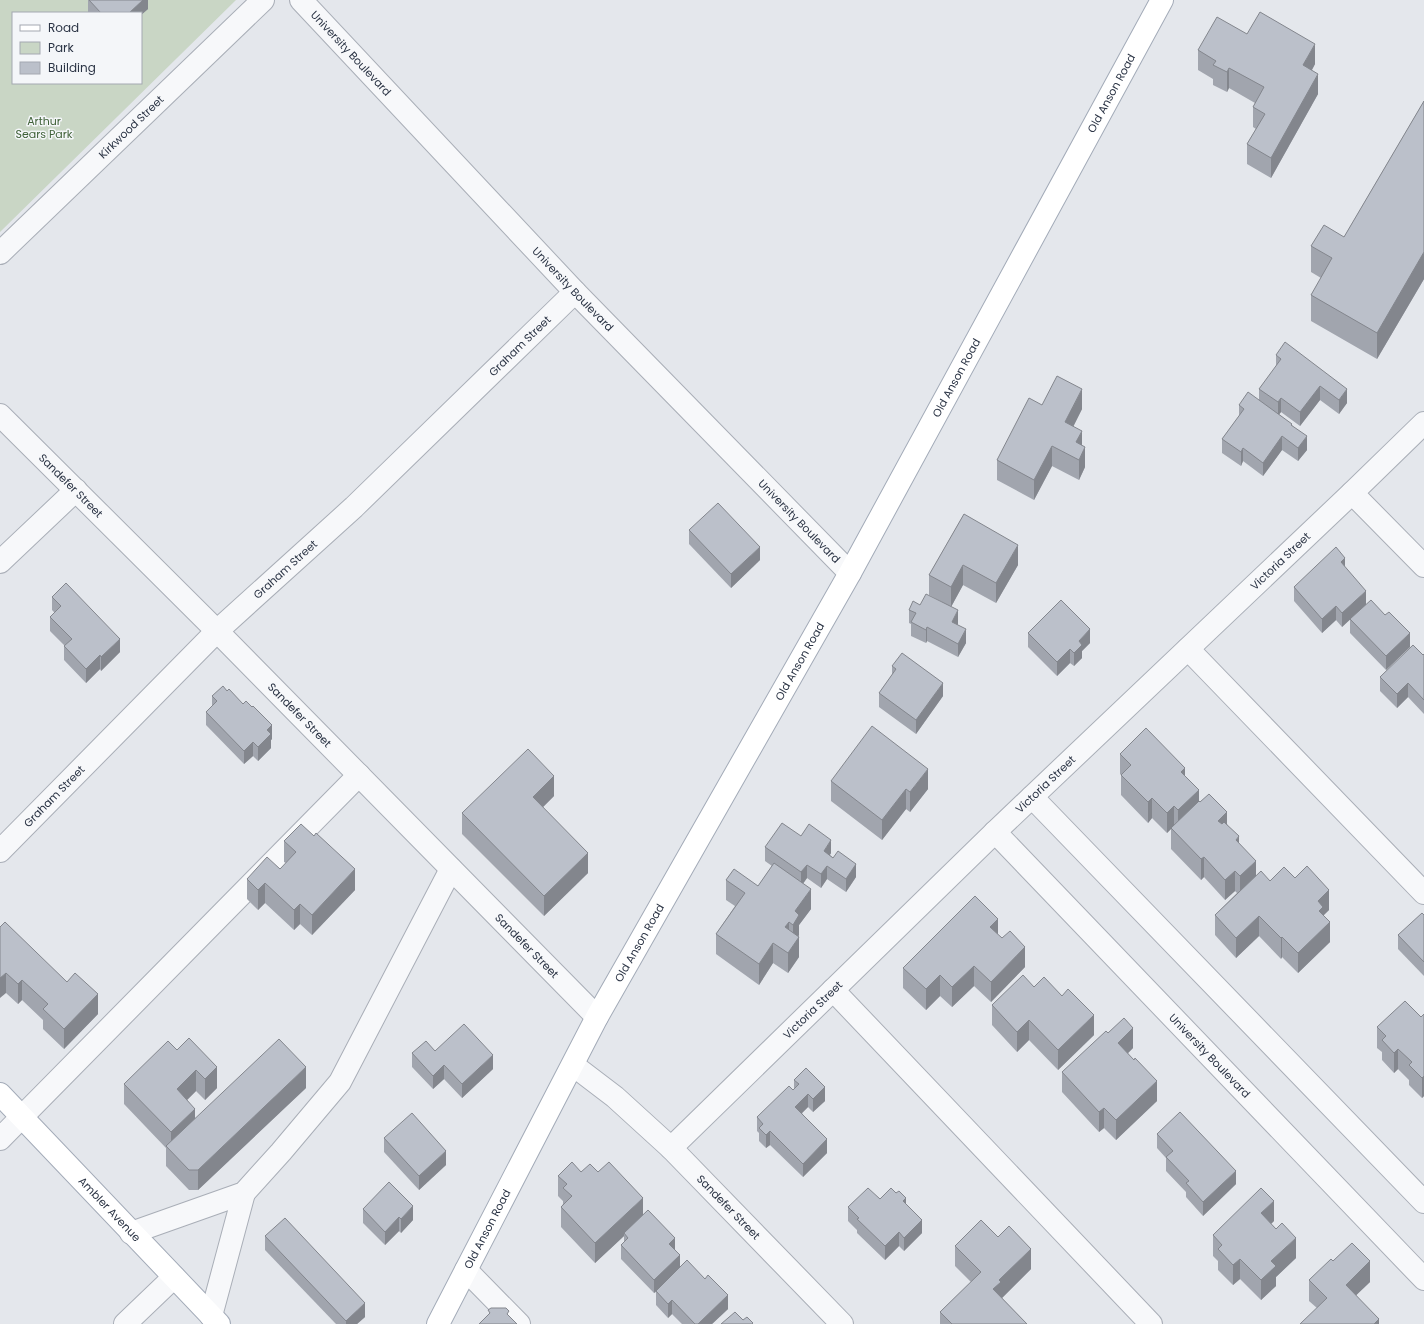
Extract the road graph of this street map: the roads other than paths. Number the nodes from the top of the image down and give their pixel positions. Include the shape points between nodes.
1 (262, 0) edge
2 (301, 0) edge
3 (1162, 0) edge
4 (0, 253) edge
5 (575, 292) junction
6 (0, 415) edge
7 (1424, 423) edge
8 (76, 490) junction
9 (1352, 493) junction
10 (0, 562) edge
11 (1424, 566) edge
12 (850, 573) junction
13 (217, 631) junction
14 (1188, 649) junction
15 (359, 775) junction
16 (1032, 797) junction
17 (995, 832) junction
18 (0, 851) edge
19 (451, 869) junction
20 (1424, 893) edge
21 (833, 990) junction
22 (597, 1017) junction
23 (573, 1065) junction
24 (0, 1094) edge
25 (22, 1118) junction
26 (0, 1139) edge
27 (671, 1148) junction
28 (244, 1193) junction
29 (1424, 1202) edge
30 (131, 1233) junction
31 (466, 1270) junction
32 (174, 1277) junction
33 (1424, 1280) edge
34 (215, 1320) edge
35 (125, 1324) edge
36 (438, 1324) edge
37 (519, 1324) edge
38 (842, 1324) edge
39 (1151, 1324) edge

1 - 4 street, Kirkwood Street
2 - 5 street, University Boulevard
3 - 12 main road, Old Anson Road
5 - 12 street, University Boulevard
5 - 13 street, Graham Street via 354,507
6 - 8 street, Sandefer Street
7 - 9 street, Victoria Street
8 - 10 street
8 - 13 street, Sandefer Street
9 - 11 street
9 - 14 street, Victoria Street
12 - 22 main road, Old Anson Road
13 - 15 street, Sandefer Street
13 - 18 street, Graham Street
14 - 16 street, Victoria Street
14 - 20 street
15 - 19 street, Sandefer Street
15 - 25 street
16 - 17 street, Victoria Street
16 - 29 street
17 - 21 street, Victoria Street
17 - 33 street, University Boulevard
19 - 22 street, Sandefer Street
19 - 28 street via 340,1082
21 - 27 street, Victoria Street
21 - 39 street
22 - 23 main road, Old Anson Road
23 - 27 street, Sandefer Street via 615,1097
23 - 31 main road, Old Anson Road
24 - 25 main road, Ambler Avenue
25 - 26 street
25 - 30 main road, Ambler Avenue
27 - 38 street, Sandefer Street
28 - 30 street
28 - 34 street
30 - 32 main road, Ambler Avenue
31 - 36 main road, Old Anson Road
31 - 37 street
32 - 34 main road, Ambler Avenue
32 - 35 street

